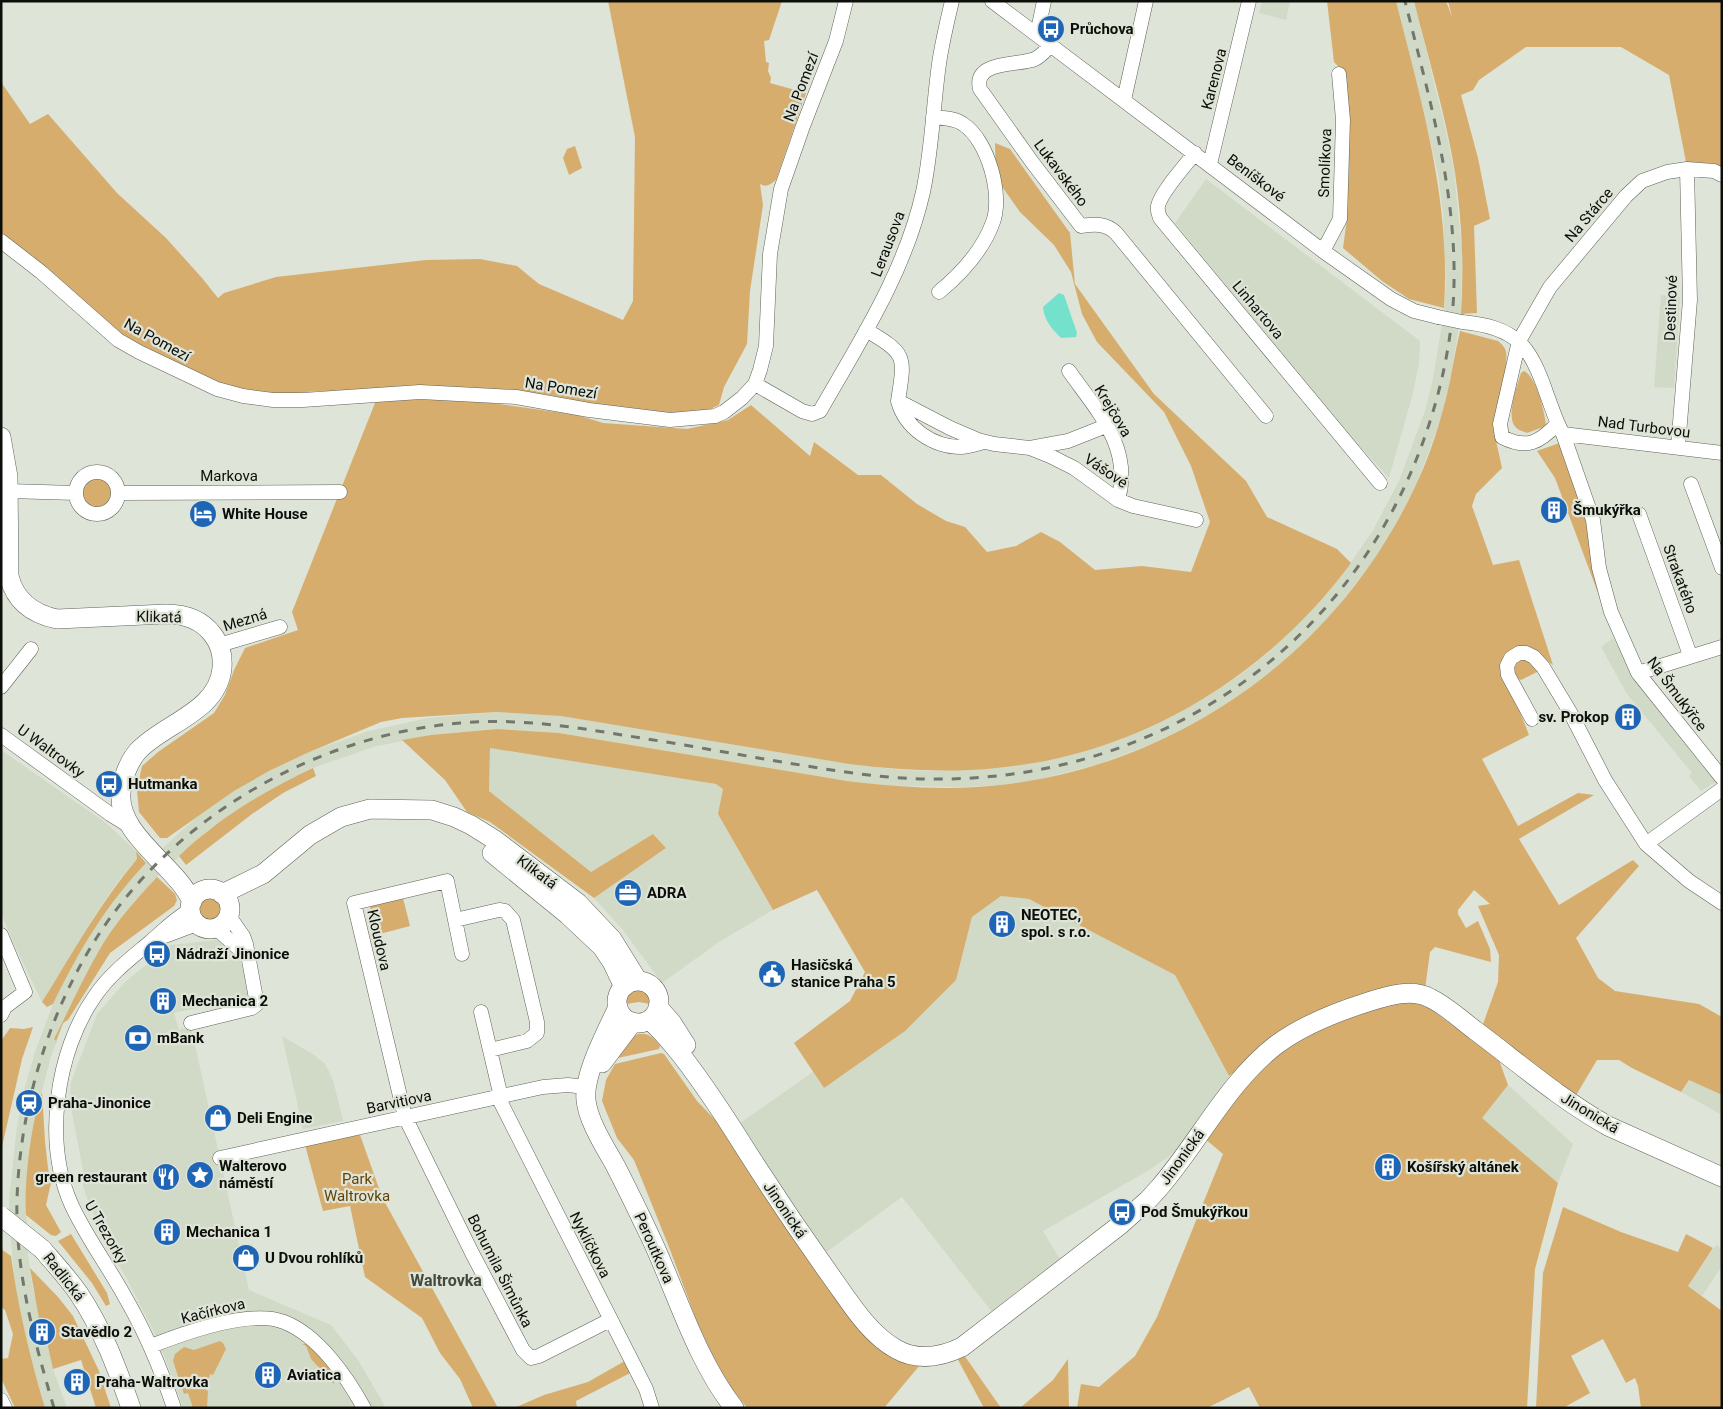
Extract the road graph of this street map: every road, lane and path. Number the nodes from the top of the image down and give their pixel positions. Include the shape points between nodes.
1 (846, 1) edge
2 (952, 1) edge
3 (992, 1) edge
4 (1044, 1) edge
5 (1146, 1) edge
6 (1249, 1) edge
7 (1037, 35) junction
8 (1050, 46) junction
9 (1339, 74) dead end
10 (1124, 100) junction
11 (933, 117) junction
12 (1194, 153) junction
13 (1210, 164) junction
14 (1687, 169) junction
15 (1722, 175) edge
16 (1, 242) edge
17 (1324, 250) junction
18 (939, 292) dead end
19 (866, 330) junction
20 (1519, 340) junction
21 (1069, 371) dead end
22 (755, 384) junction
23 (1266, 416) dead end
24 (1106, 426) junction
25 (1560, 429) junction
26 (1, 437) edge
27 (1678, 447) junction
28 (1030, 448) junction
29 (1722, 453) edge
30 (1380, 483) dead end
31 (1691, 484) dead end
32 (8, 491) junction
33 (340, 492) dead end
34 (76, 493) junction
35 (119, 493) junction
36 (1118, 500) junction
37 (1639, 514) dead end
38 (1196, 520) dead end
39 (1722, 568) edge
40 (280, 627) dead end
41 (219, 645) junction
42 (1722, 647) edge
43 (31, 649) dead end
44 (1690, 656) junction
45 (1638, 673) junction
46 (1, 687) edge
47 (1532, 719) dead end
48 (1, 734) edge
49 (1722, 778) edge
50 (1722, 789) edge
51 (135, 832) junction
52 (1646, 844) junction
53 (263, 874) junction
54 (222, 894) junction
55 (1722, 903) edge
56 (195, 907) junction
57 (225, 918) junction
58 (455, 920) junction
59 (1, 935) edge
60 (4, 950) edge
61 (462, 954) dead end
62 (631, 984) junction
63 (618, 1007) junction
64 (482, 1012) dead end
65 (1, 1015) edge
66 (647, 1016) junction
67 (191, 1022) dead end
68 (490, 1050) junction
69 (586, 1086) junction
70 (500, 1097) junction
71 (405, 1117) junction
72 (220, 1158) dead end
73 (1722, 1177) edge
74 (1, 1216) edge
75 (610, 1320) junction
76 (151, 1346) junction
77 (1, 1400) edge
78 (5, 1408) edge
79 (131, 1408) edge
80 (174, 1408) edge
81 (364, 1408) edge
82 (652, 1408) edge
83 (734, 1408) edge

1 - 22 street, Na Pomezí via 836,41 781,189 770,254 766,346
2 - 11 street, Lerausova via 938,64
3 - 7 street, Beníškové
4 - 7 street
5 - 10 street
6 - 13 street, Karenova
7 - 8 street, Beníškové
8 - 10 street, Beníškové
8 - 23 street, Lukavského via 1036,59 987,69 980,78 980,89 1080,226 1101,225 1116,233
9 - 17 street, Smolíkova via 1343,120 1340,219
10 - 12 street, Beníškové
11 - 18 street via 962,123 970,130 985,154 995,181 996,206 994,221 984,240 964,269
11 - 19 street, Lerausova via 923,192 914,225 901,262
12 - 13 street, Beníškové
12 - 30 street, Linhartova via 1160,202 1160,218
13 - 17 street, Beníškové
14 - 15 street, Na Stárce via 1714,171
14 - 20 street, Na Stárce via 1642,181 1626,196 1550,287
14 - 27 street, Destinové via 1690,300
16 - 22 street, Na Pomezí via 41,272 118,340 217,388 243,396 303,400 420,392 516,397 670,420 715,416 742,398
17 - 20 street, Beníškové, bridge via 1391,299 1414,311 1487,325
19 - 22 street, Lerausova via 820,411 812,414 802,411
19 - 28 street, Vášové via 900,355 902,368 898,401 984,442
20 - 25 street, Na Šmukýřce via 1537,368
20 - 25 street via 1500,424 1502,437 1526,444
21 - 24 street, Krejčova
24 - 28 street, Vášové via 1068,441
24 - 36 street, Krejčova via 1121,459 1122,486
25 - 27 street, Nad Turbovou
25 - 45 street, Na Šmukýřce via 1593,520 1599,568 1611,612
26 - 32 street, Klikatá
27 - 29 street, Nad Turbovou
28 - 36 street, Vášové via 1074,468
31 - 39 street
32 - 34 street
32 - 41 street, Klikatá via 9,576 18,596 28,607 57,619 184,616 206,628
33 - 35 street, Markova
34 - 35 street via 80,506 98,514 110,510
34 - 35 street via 80,480 97,471 115,480
36 - 38 street, Vášové
37 - 44 street, Strakatého
40 - 41 street, Mezná
41 - 51 street via 221,671 212,694 199,707 139,749 132,758 120,795 124,812
42 - 44 street
43 - 46 street
44 - 45 street
45 - 49 street, Na Šmukýřce
47 - 52 street via 1508,674 1511,658 1519,653 1534,657 1543,667 1605,780
48 - 51 street, U Waltrovky
50 - 52 street
51 - 56 street via 186,890
52 - 55 street via 1689,881
53 - 54 street, Klikatá
53 - 57 street, Klikatá
53 - 62 street, Klikatá via 310,835 333,821 363,810 406,809 432,815 452,823 481,844 568,916 602,947
54 - 56 street via 210,889
54 - 57 street via 228,900
56 - 57 street via 203,928
56 - 76 street, U Trezorky via 120,967 94,996 74,1034 62,1079 56,1120 59,1165 72,1206
57 - 67 street via 238,948 247,951 256,1006
58 - 61 street, Kloudova
58 - 68 street via 499,910 505,911 513,920 537,1033 527,1040
58 - 71 street, Kloudova via 447,881 354,902
59 - 60 street
60 - 65 street via 25,992
62 - 63 street via 618,996
62 - 66 street via 646,982 655,990 658,998
63 - 66 street via 623,1016
63 - 69 street, Peroutkova
64 - 68 street
66 - 69 street
66 - 73 street, Jinonická via 706,1087 788,1216 872,1331 897,1350 921,1357 941,1356 962,1347 1127,1219 1162,1184 1237,1085 1275,1046 1322,1020 1383,997 1409,993 1429,997 1592,1118
68 - 70 street
69 - 70 street, Barvitiova via 548,1086
69 - 83 street, Peroutkova via 590,1115 650,1235 701,1355
70 - 71 street, Barvitiova
70 - 75 street, Nyklíčkova
71 - 72 street, Barvitiova
71 - 75 street, Bohumila Šimůnka via 472,1253 523,1350 531,1358
74 - 79 street, Radlická, bridge via 42,1249 78,1293 116,1364
75 - 82 street, Nyklíčkova via 646,1388
76 - 80 street, U Trezorky
76 - 81 street, Kačírkova via 242,1319 268,1318 284,1322 328,1355
77 - 78 street

